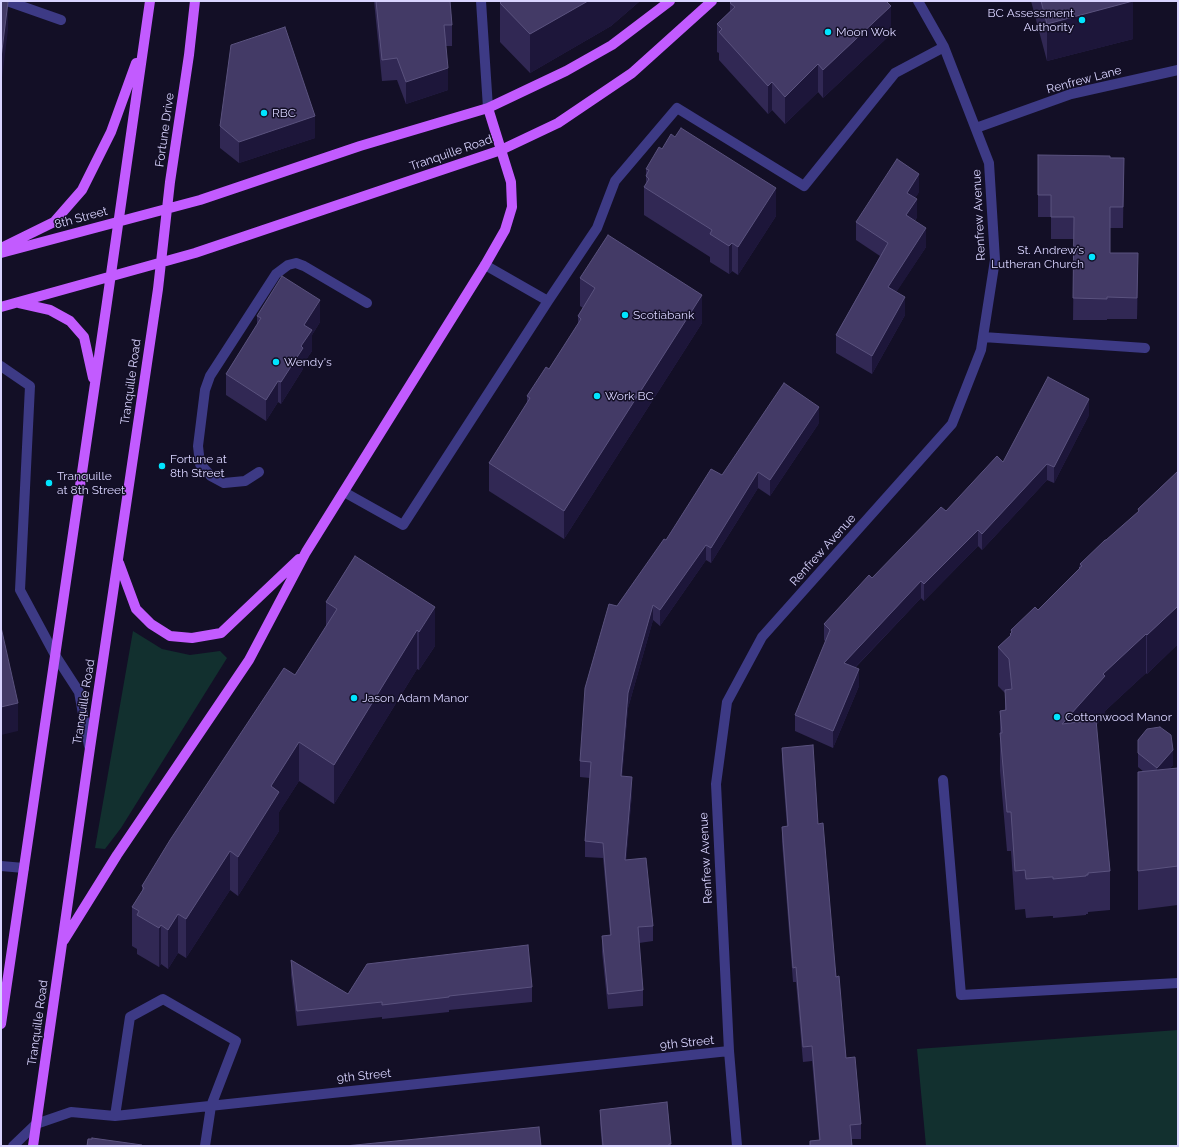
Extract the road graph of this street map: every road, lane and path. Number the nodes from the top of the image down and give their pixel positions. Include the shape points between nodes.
1 (7, 1) edge
2 (150, 1) edge
3 (195, 1) edge
4 (481, 1) edge
5 (670, 1) edge
6 (712, 1) edge
7 (918, 1) edge
8 (60, 20) dead end
9 (143, 44) junction
10 (944, 47) junction
11 (1178, 70) edge
12 (488, 108) junction
13 (976, 128) junction
14 (501, 150) junction
15 (167, 209) junction
16 (118, 221) junction
17 (1, 248) edge
18 (1, 253) edge
19 (161, 262) junction
20 (485, 265) junction
21 (110, 276) junction
22 (548, 301) junction
23 (17, 302) junction
24 (368, 303) dead end
25 (1, 307) edge
26 (984, 337) junction
27 (1144, 348) dead end
28 (1, 366) edge
29 (95, 384) junction
30 (259, 472) dead end
31 (344, 492) junction
32 (306, 552) junction
33 (118, 561) junction
34 (56, 655) junction
35 (90, 748) junction
36 (943, 780) dead end
37 (1, 866) edge
38 (24, 868) junction
39 (62, 944) junction
40 (1178, 983) edge
41 (1, 1024) edge
42 (729, 1051) junction
43 (211, 1106) junction
44 (115, 1116) junction
45 (36, 1124) junction
46 (13, 1146) edge
47 (33, 1146) edge
48 (205, 1146) edge
49 (737, 1146) edge

1 - 8 street
2 - 9 main road
3 - 15 main road, Fortune Drive
4 - 12 street
5 - 12 main road via 612,45 566,71
6 - 14 main road, Tranquille Road via 632,73 558,123
7 - 10 street, Renfrew Avenue
9 - 16 main road
9 - 17 main road via 111,132 82,190 54,222
10 - 13 street, Renfrew Avenue
10 - 22 street via 895,73 804,186 677,108 615,181 597,228
11 - 13 street, Renfrew Lane via 1071,94
12 - 14 main road
12 - 15 main road via 360,146
13 - 26 street, Renfrew Avenue via 989,163 995,260
14 - 19 main road, Tranquille Road via 195,253
14 - 20 main road via 511,182 512,207 505,230
15 - 16 main road, 8th Street
15 - 19 main road, Fortune Drive
16 - 18 main road, 8th Street
16 - 21 main road
19 - 21 main road, Tranquille Road
19 - 33 main road, Tranquille Road
20 - 22 street
20 - 31 main road
21 - 23 main road
21 - 29 main road
22 - 31 street via 403,525
23 - 25 main road
23 - 29 main road via 50,310 70,321 84,337
24 - 30 street via 304,266 288,264 276,274 218,363 205,390 198,446 200,464 211,476 224,483 245,481
26 - 27 street
26 - 42 street, Renfrew Avenue via 952,424 762,637 727,702 716,784
28 - 34 street via 30,386 20,590
29 - 34 main road
31 - 32 main road
32 - 33 main road via 221,633 192,638 170,636 151,624 136,609
32 - 39 main road via 249,660 117,855
33 - 35 main road, Tranquille Road
34 - 35 street via 78,692
34 - 38 main road
35 - 39 main road, Tranquille Road
36 - 40 street via 961,995
37 - 38 street
38 - 41 main road
39 - 45 main road, Tranquille Road
42 - 43 street, 9th Street
42 - 49 street, Renfrew Avenue
43 - 44 street, 9th Street
43 - 44 street via 236,1041 163,999 130,1017
43 - 48 street
44 - 45 street, 9th Street via 71,1112
45 - 46 street, 9th Street
45 - 47 main road, Tranquille Road

